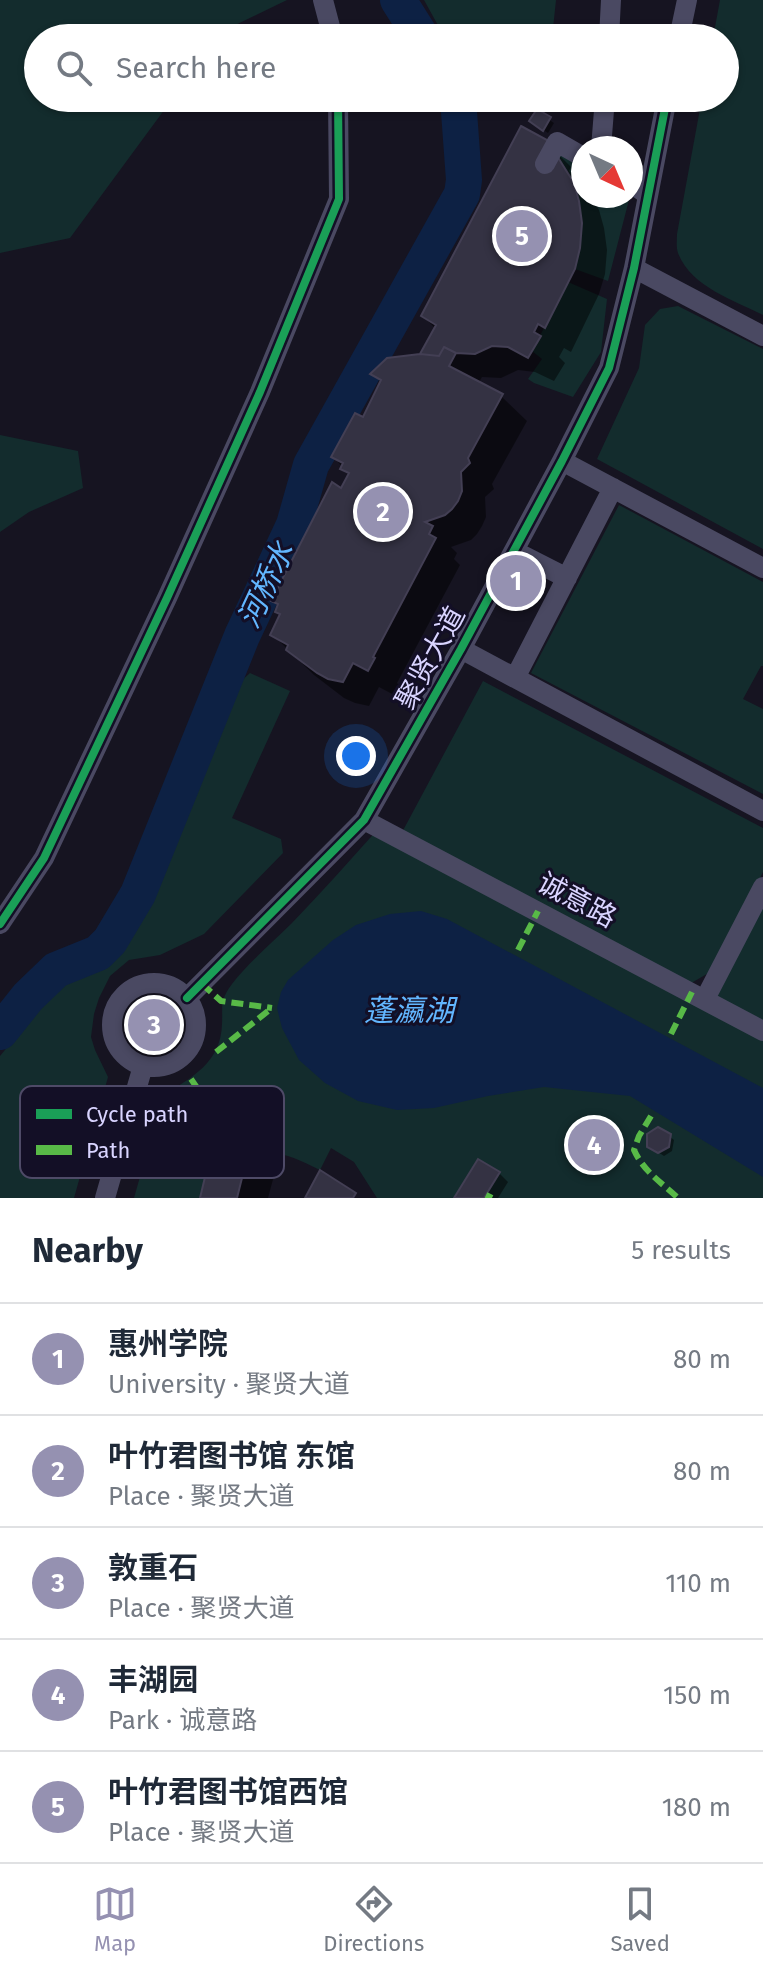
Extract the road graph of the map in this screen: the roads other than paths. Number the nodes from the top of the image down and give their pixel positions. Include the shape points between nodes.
1 (323, 0) edge
2 (611, 0) edge
3 (687, 0) edge
4 (329, 24) edge
5 (610, 24) edge
6 (682, 24) edge
7 (338, 112) edge
8 (604, 112) edge
9 (664, 112) edge
10 (602, 136) edge
11 (571, 150) edge
12 (545, 164) dead end
13 (643, 191) edge
14 (648, 195) junction
15 (634, 268) junction
16 (763, 336) edge
17 (562, 461) junction
18 (613, 488) junction
19 (514, 551) junction
20 (763, 568) edge
21 (567, 578) junction
22 (461, 649) junction
23 (515, 678) junction
24 (763, 811) edge
25 (364, 820) junction
26 (763, 887) edge
27 (0, 924) edge
28 (187, 998) junction
29 (705, 999) junction
30 (763, 1031) edge
31 (143, 1066) junction
32 (137, 1086) edge
33 (111, 1178) edge
34 (105, 1198) edge

1 - 4 street
2 - 5 street
3 - 6 street
7 - 27 street via 339,199 260,392 44,858
8 - 10 street
9 - 14 street, 聚贤大道
11 - 12 street via 557,142
13 - 14 street
14 - 15 street, 聚贤大道
15 - 16 street
15 - 17 street, 聚贤大道 via 609,368
17 - 18 street
17 - 19 street, 聚贤大道
18 - 20 street
18 - 21 street
19 - 21 street
19 - 22 street, 聚贤大道
21 - 23 street
22 - 23 street
22 - 25 street, 聚贤大道
23 - 24 street
25 - 28 street, 聚贤大道
25 - 29 street, 诚意路
26 - 29 street
28 - 31 street via 196,1020 192,1044 165,1066
28 - 31 street via 177,989 150,983 124,995 116,1007 113,1035 128,1058
29 - 30 street, 诚意路
31 - 32 street
33 - 34 street

